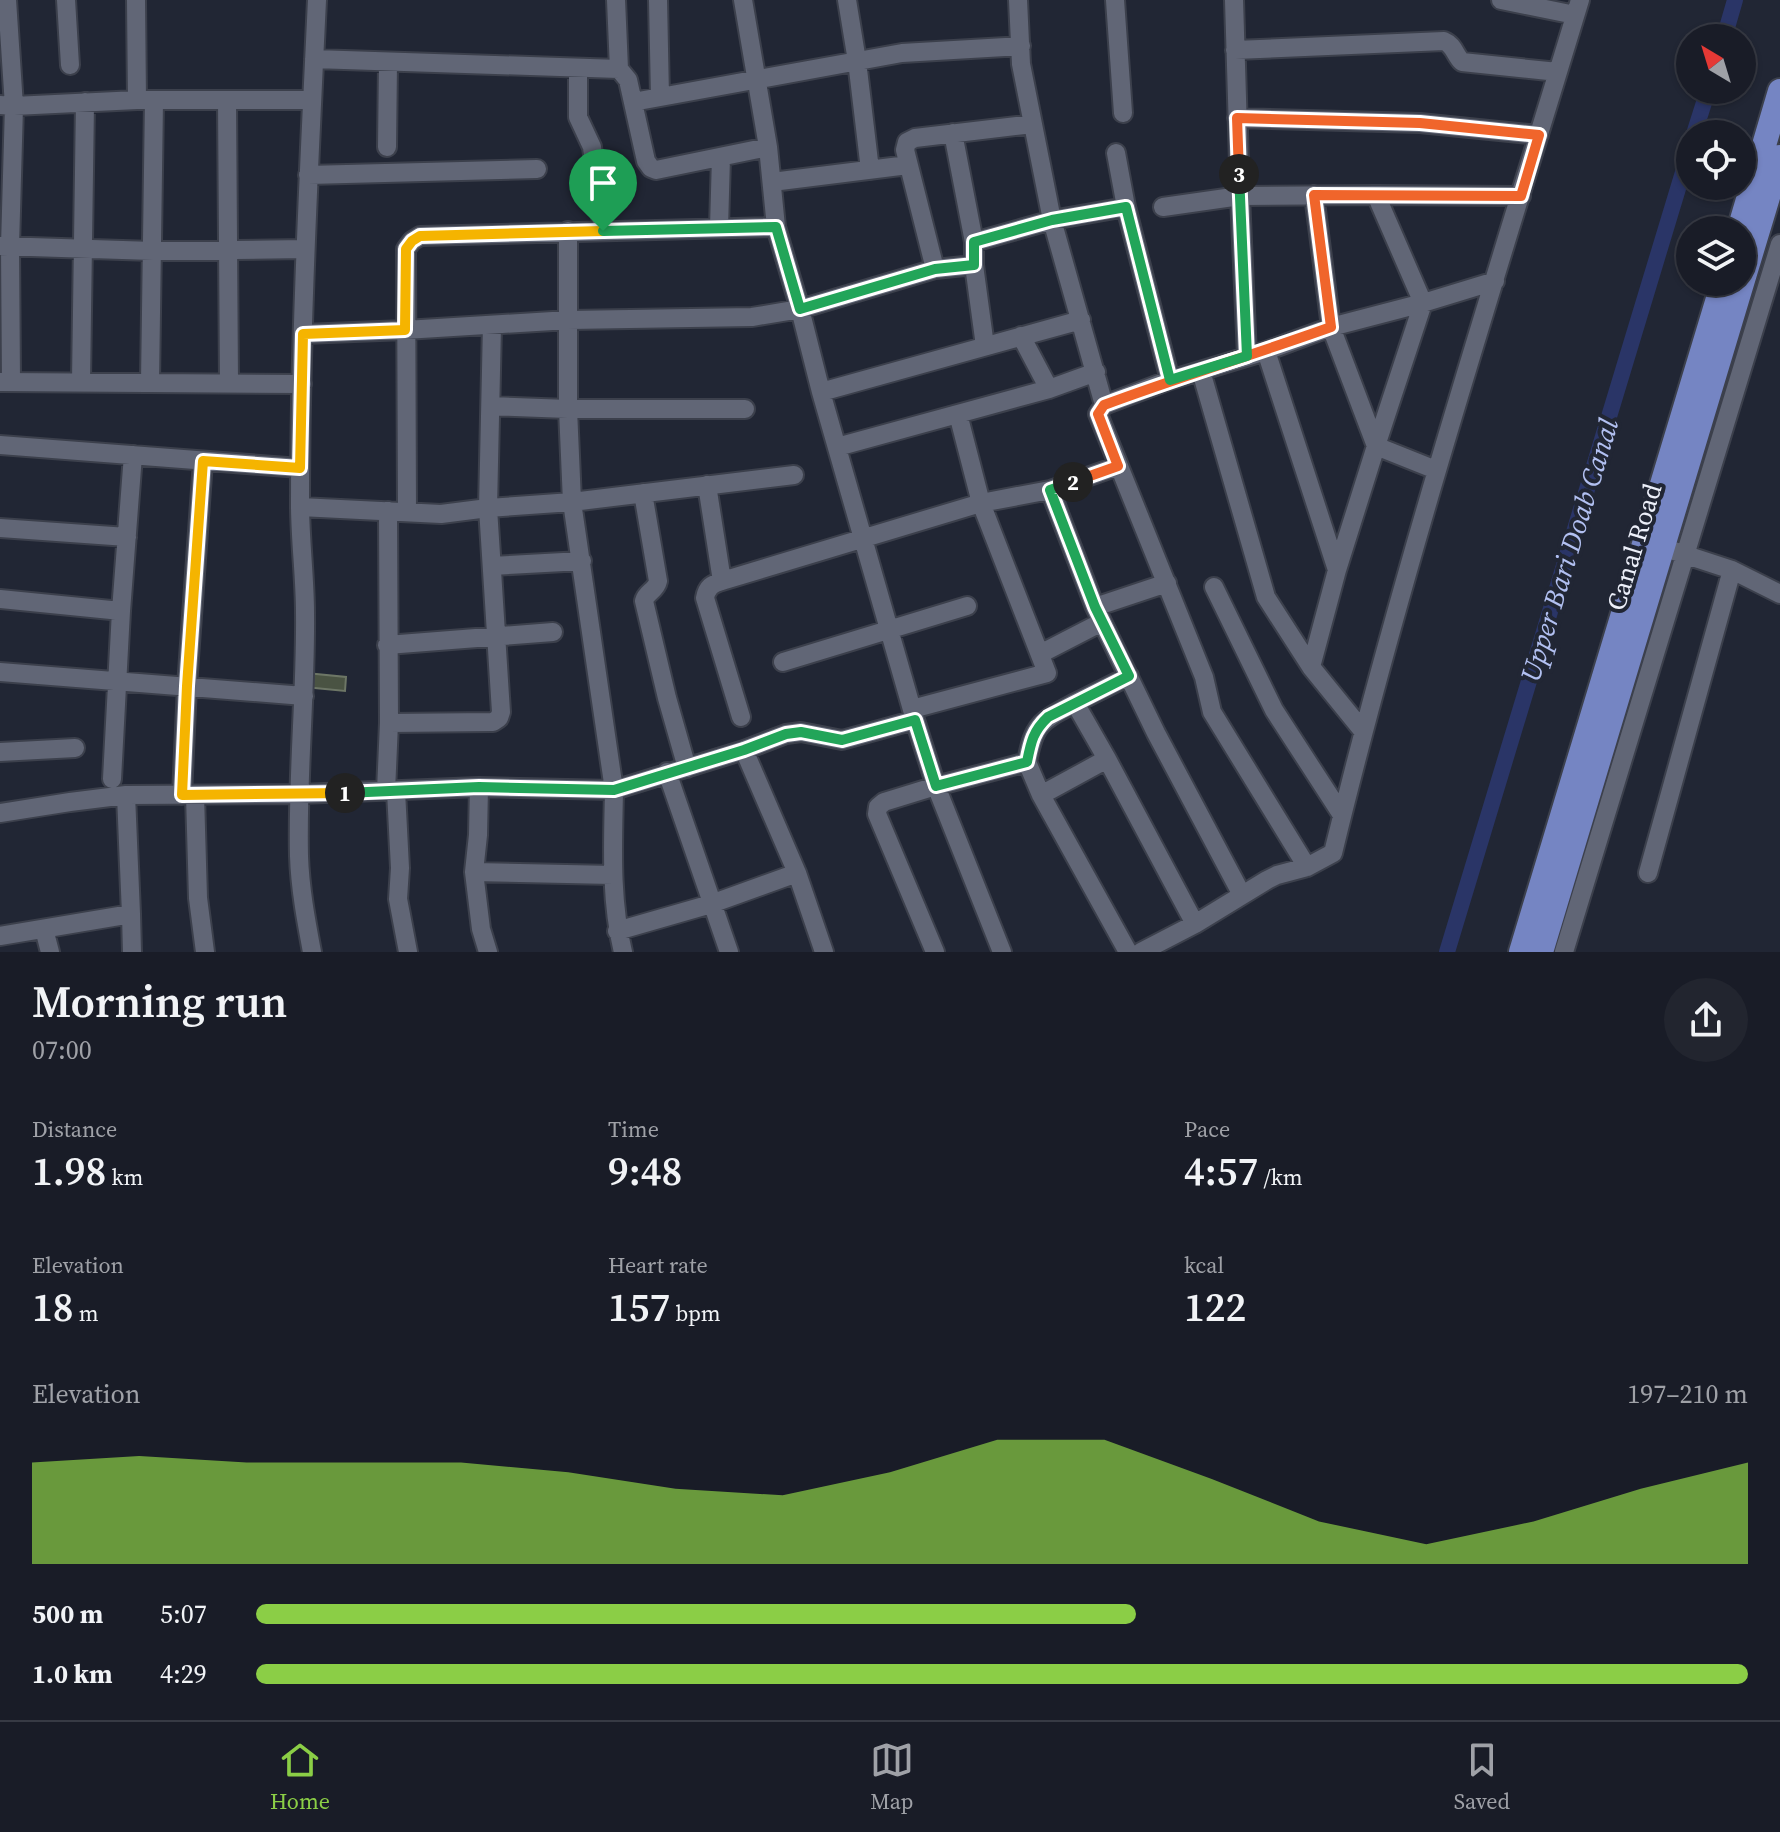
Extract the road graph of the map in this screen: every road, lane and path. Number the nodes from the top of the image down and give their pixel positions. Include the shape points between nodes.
1 (7, 0) edge
2 (66, 0) edge
3 (136, 0) edge
4 (317, 0) edge
5 (616, 0) edge
6 (658, 0) edge
7 (743, 0) edge
8 (847, 0) edge
9 (1018, 0) edge
10 (1115, 0) edge
11 (1234, 0) edge
12 (1501, 0) edge
13 (1578, 7) edge
14 (1021, 46) junction
15 (1235, 50) junction
16 (314, 59) junction
17 (857, 61) junction
18 (388, 62) junction
19 (70, 65) dead end
20 (578, 68) junction
21 (619, 69) junction
22 (1558, 72) junction
23 (757, 79) junction
24 (1780, 91) edge
25 (660, 97) junction
26 (145, 100) junction
27 (227, 100) junction
28 (312, 100) junction
29 (85, 102) junction
30 (633, 102) junction
31 (7, 106) edge
32 (1123, 113) dead end
33 (1237, 118) junction
34 (1033, 124) junction
35 (953, 133) junction
36 (1539, 135) junction
37 (387, 147) dead end
38 (768, 147) junction
39 (1116, 153) dead end
40 (721, 157) junction
41 (1780, 157) edge
42 (908, 165) junction
43 (537, 169) dead end
44 (870, 170) junction
45 (308, 175) junction
46 (6, 176) edge
47 (772, 182) junction
48 (1314, 195) junction
49 (1376, 195) junction
50 (1240, 196) junction
51 (1521, 196) junction
52 (1126, 207) junction
53 (1163, 207) dead end
54 (1743, 216) edge
55 (1052, 220) junction
56 (776, 227) junction
57 (719, 228) junction
58 (568, 231) junction
59 (603, 231) junction
60 (974, 242) junction
61 (1780, 244) edge
62 (5, 246) edge
63 (83, 249) junction
64 (305, 249) junction
65 (228, 250) junction
66 (153, 251) junction
67 (974, 265) junction
68 (935, 269) junction
69 (1495, 281) junction
70 (1719, 296) edge
71 (1423, 303) junction
72 (800, 309) junction
73 (569, 320) junction
74 (1081, 320) junction
75 (5, 321) edge
76 (492, 325) junction
77 (1331, 327) junction
78 (405, 330) junction
79 (303, 334) junction
80 (1021, 336) junction
81 (985, 346) junction
82 (1266, 351) junction
83 (1247, 356) junction
84 (1201, 371) junction
85 (1096, 372) junction
86 (1170, 380) junction
87 (5, 382) edge
88 (81, 382) junction
89 (150, 383) junction
90 (229, 383) junction
91 (302, 384) junction
92 (1049, 389) junction
93 (821, 392) junction
94 (1104, 405) junction
95 (491, 406) junction
96 (568, 409) junction
97 (745, 409) dead end
98 (958, 414) junction
99 (0, 445) edge
100 (1376, 446) junction
101 (837, 447) junction
102 (133, 455) junction
103 (203, 461) junction
104 (1118, 466) junction
105 (300, 468) junction
106 (1436, 470) junction
107 (794, 475) dead end
108 (707, 485) junction
109 (1050, 490) junction
110 (643, 493) junction
111 (572, 502) junction
112 (981, 503) junction
113 (300, 507) junction
114 (488, 508) junction
115 (398, 512) junction
116 (0, 528) edge
117 (127, 537) junction
118 (864, 540) junction
119 (1674, 551) junction
120 (582, 561) junction
121 (492, 566) junction
122 (1337, 570) junction
123 (1732, 570) junction
124 (722, 581) junction
125 (1167, 583) junction
126 (1214, 587) dead end
127 (1780, 594) edge
128 (0, 599) edge
129 (967, 606) dead end
130 (121, 611) junction
131 (1098, 614) junction
132 (889, 630) junction
133 (553, 632) dead end
134 (496, 637) junction
135 (387, 645) junction
136 (1040, 654) junction
137 (783, 662) dead end
138 (1311, 667) junction
139 (0, 672) edge
140 (1129, 676) junction
141 (118, 681) junction
142 (187, 686) junction
143 (304, 696) junction
144 (1075, 703) junction
145 (913, 714) junction
146 (741, 717) dead end
147 (389, 723) junction
148 (1363, 731) junction
149 (75, 748) dead end
150 (744, 750) junction
151 (0, 752) edge
152 (1107, 759) junction
153 (1027, 762) junction
154 (687, 768) junction
155 (667, 772) junction
156 (112, 779) dead end
157 (936, 786) junction
158 (479, 787) junction
159 (614, 790) junction
160 (391, 791) junction
161 (299, 794) junction
162 (126, 795) junction
163 (188, 795) junction
164 (1041, 795) junction
165 (0, 813) edge
166 (1342, 815) junction
167 (1307, 867) junction
168 (474, 872) junction
169 (797, 873) junction
170 (1648, 873) dead end
171 (613, 875) junction
172 (1242, 895) junction
173 (711, 904) junction
174 (131, 914) junction
175 (1195, 924) junction
176 (44, 929) junction
177 (617, 931) junction
178 (0, 936) edge
179 (50, 952) edge
180 (132, 952) edge
181 (205, 952) edge
182 (312, 952) edge
183 (408, 952) edge
184 (488, 952) edge
185 (623, 952) edge
186 (729, 952) edge
187 (824, 952) edge
188 (935, 952) edge
189 (1002, 952) edge
190 (1141, 952) edge
191 (1521, 952) edge
192 (1541, 952) edge
193 (1564, 952) edge

1 - 31 street
2 - 19 street
3 - 26 street
4 - 16 street
5 - 21 street
6 - 25 street
7 - 23 street
8 - 17 street
9 - 14 street
10 - 32 street
11 - 15 street
12 - 13 street
13 - 22 street
14 - 17 street
14 - 34 street
15 - 22 street via 1444,41 1462,62
15 - 33 street
16 - 18 street
16 - 28 street
17 - 23 street
17 - 44 street
18 - 20 street
18 - 37 street
20 - 21 street
20 - 59 street via 578,117 592,147
21 - 30 street
22 - 36 street
23 - 25 street
23 - 38 street
24 - 54 main road
25 - 30 street
26 - 27 street
26 - 29 street
26 - 66 street
27 - 28 street
27 - 65 street
28 - 45 street
29 - 31 street
29 - 63 street
30 - 40 street via 651,168
31 - 46 street
33 - 36 street via 1420,123
33 - 50 street
34 - 35 street
34 - 55 street
35 - 42 street via 911,139 905,150
35 - 60 street
36 - 51 street
38 - 40 street
38 - 47 street
39 - 52 street
40 - 57 street
41 - 119 main road, Canal Road
42 - 44 street
42 - 68 street
43 - 45 street
44 - 47 street
45 - 64 street
46 - 62 street
47 - 56 street
48 - 49 street
48 - 50 street
48 - 77 street
49 - 51 street
49 - 71 street
50 - 53 street
50 - 83 street
51 - 69 street
52 - 55 street
52 - 86 street
55 - 60 street
55 - 74 street
56 - 57 street
56 - 72 street
57 - 59 street
58 - 59 street
58 - 73 street
58 - 78 street via 420,236 406,249
60 - 67 street
61 - 119 street
62 - 63 street
62 - 75 street
63 - 66 street
63 - 88 street
64 - 65 street
64 - 79 street
65 - 66 street
65 - 90 street
66 - 89 street
67 - 68 street
67 - 81 street
68 - 72 street
69 - 71 street
69 - 106 street
70 - 191 main road, Canal Road
71 - 77 street
71 - 100 street
72 - 73 street via 752,317
72 - 93 street
73 - 76 street
73 - 96 street
74 - 80 street
74 - 85 street
75 - 87 street
76 - 78 street
76 - 95 street
77 - 82 street
77 - 100 street
78 - 79 street
78 - 115 street
79 - 91 street
80 - 81 street
80 - 92 street
81 - 93 street
82 - 83 street
82 - 122 street
83 - 84 street
84 - 86 street
84 - 138 street via 1266,597
85 - 92 street
85 - 94 street
86 - 94 street
87 - 88 street
88 - 89 street
89 - 90 street
90 - 91 street
91 - 105 street
92 - 98 street
93 - 101 street
94 - 104 street via 1098,414
95 - 96 street
95 - 114 street
96 - 97 street
96 - 111 street
98 - 101 street
98 - 112 street
99 - 102 street
100 - 106 street
100 - 122 street
101 - 118 street
102 - 103 street
102 - 117 street
103 - 105 street
103 - 142 street
104 - 109 street
104 - 125 street
105 - 113 street
106 - 148 street
107 - 108 street
108 - 110 street
108 - 124 street
109 - 112 street
109 - 131 street
110 - 111 street
110 - 154 street via 658,581 644,601
111 - 114 street
111 - 120 street
112 - 118 street
112 - 136 street
113 - 115 street
113 - 143 street
114 - 115 street
114 - 121 street
115 - 135 street
116 - 117 street
117 - 130 street
118 - 124 street
118 - 132 street
119 - 123 street
119 - 192 main road, Canal Road
119 - 193 street
120 - 121 street
120 - 159 street
121 - 134 street
122 - 138 street
123 - 127 street
123 - 170 street
124 - 146 street via 706,590 705,598
125 - 131 street
125 - 167 street via 1212,712
126 - 166 street via 1274,710
128 - 130 street
129 - 132 street
130 - 141 street
131 - 136 street
131 - 140 street
132 - 137 street
132 - 145 street
133 - 134 street
134 - 135 street
134 - 147 street via 499,718
135 - 147 street
136 - 145 street via 1047,673
138 - 148 street
139 - 141 street
140 - 144 street
140 - 172 street
141 - 142 street
141 - 156 street
142 - 143 street
142 - 163 street
143 - 161 street
144 - 152 street
144 - 153 street via 1038,726
145 - 150 street via 842,740 801,732
145 - 157 street
147 - 160 street
148 - 166 street
149 - 151 street
150 - 154 street
150 - 169 street
152 - 164 street
152 - 175 street
153 - 157 street
153 - 164 street
154 - 155 street
155 - 159 street
155 - 173 street
157 - 188 street via 884,802 877,814
157 - 189 street
158 - 159 street
158 - 160 street
158 - 168 street
159 - 171 street
160 - 161 street
160 - 183 street via 400,868 398,899
161 - 163 street
161 - 182 street via 299,859
162 - 163 street
162 - 165 street
162 - 174 street
163 - 181 street
164 - 190 street
166 - 167 street via 1333,853
167 - 172 street via 1277,875
168 - 171 street
168 - 184 street
169 - 173 street
169 - 187 street
171 - 177 street
172 - 175 street
173 - 177 street
173 - 186 street
174 - 176 street
174 - 180 street
175 - 190 street
176 - 178 street
176 - 179 street
177 - 185 street

